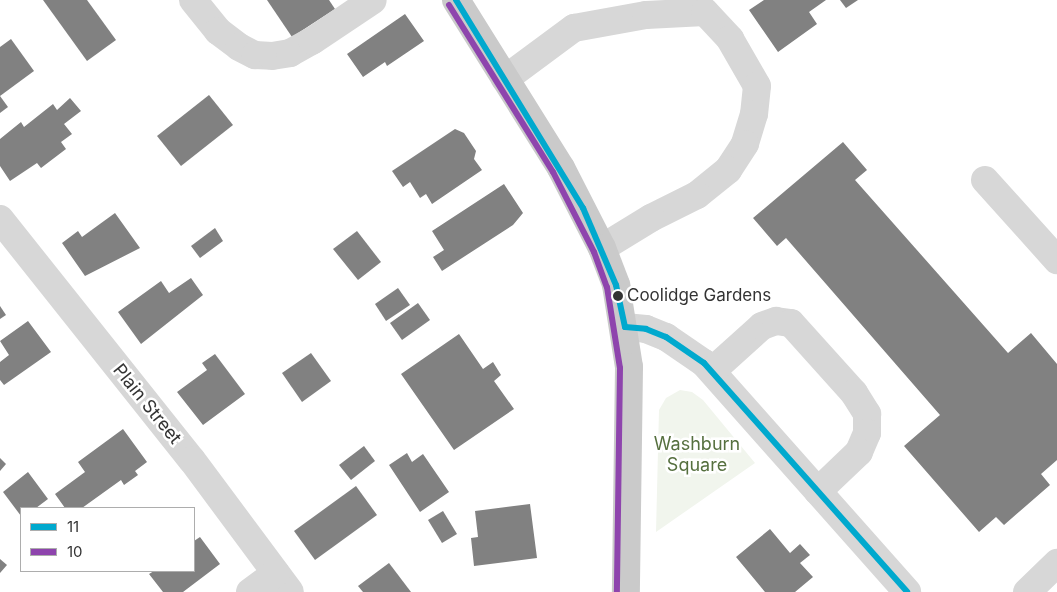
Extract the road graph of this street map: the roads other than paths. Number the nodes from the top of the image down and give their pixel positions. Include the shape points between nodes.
1 (193, 0) edge
2 (373, 0) edge
3 (456, 0) edge
4 (506, 79) junction
5 (985, 180) dead end
6 (0, 218) edge
7 (602, 248) junction
8 (1057, 260) edge
9 (625, 327) junction
10 (712, 371) junction
11 (818, 491) junction
12 (1057, 563) edge
13 (283, 583) edge
14 (250, 592) edge
15 (626, 592) edge
16 (907, 592) edge
17 (1027, 592) edge

1 - 2 street via 218,31 239,47 255,55 272,56 290,53 312,42
3 - 4 main road
4 - 7 main road via 561,168
4 - 7 street via 574,28 646,15 705,12 730,39 757,86 754,114 745,144 728,170 697,195
5 - 8 street
6 - 13 street, Plain Street via 192,460
7 - 9 main road via 616,285
9 - 10 street via 646,329 666,337 686,348
9 - 15 main road via 630,414
10 - 11 street
10 - 11 street via 762,326 776,321 791,323 854,393 867,414 867,433 859,452
11 - 16 street
12 - 17 street
13 - 14 street

